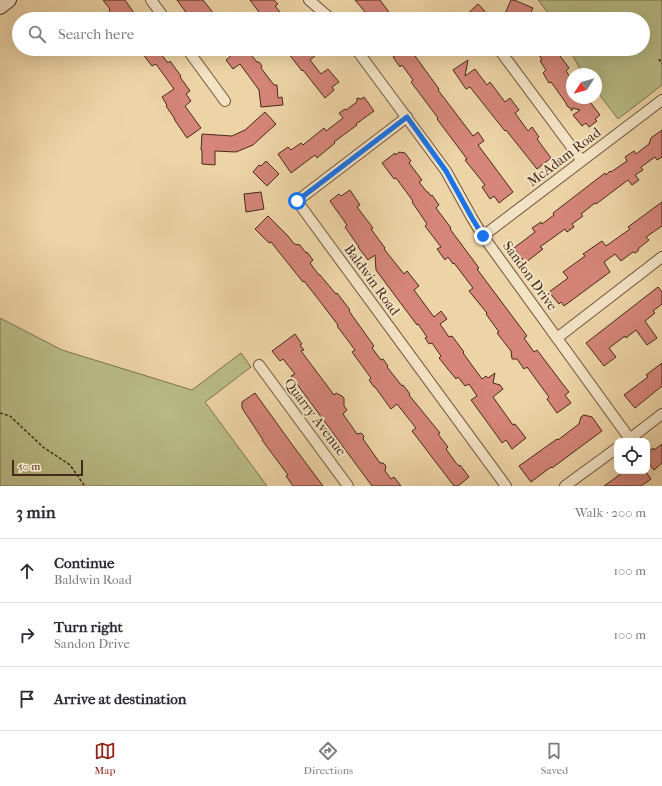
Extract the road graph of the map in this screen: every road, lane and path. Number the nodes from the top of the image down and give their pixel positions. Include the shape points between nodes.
1 (151, 0) edge
2 (309, 0) edge
3 (160, 12) edge
4 (322, 12) edge
5 (192, 56) edge
6 (361, 56) edge
7 (504, 56) edge
8 (659, 59) dead end
9 (662, 64) edge
10 (662, 100) edge
11 (225, 101) dead end
12 (407, 117) junction
13 (582, 160) junction
14 (483, 236) junction
15 (662, 257) edge
16 (557, 338) junction
17 (259, 365) dead end
18 (0, 413) edge
19 (662, 414) edge
20 (628, 438) edge
21 (632, 438) edge
22 (614, 450) edge
23 (84, 485) dead end
24 (348, 486) edge
25 (506, 486) edge
26 (565, 486) edge

1 - 3 street
2 - 4 street
5 - 11 street
6 - 12 street, Sandon Drive
7 - 13 street
8 - 9 path
10 - 13 street, McAdam Road
12 - 14 street, Sandon Drive via 446,171
12 - 25 street, Baldwin Road via 297,201
13 - 14 street, McAdam Road
14 - 16 street, Sandon Drive
15 - 16 street
16 - 20 street, Sandon Drive
17 - 24 street, Quarry Avenue
18 - 23 path via 10,416 43,446 70,465
19 - 21 street
22 - 26 street

